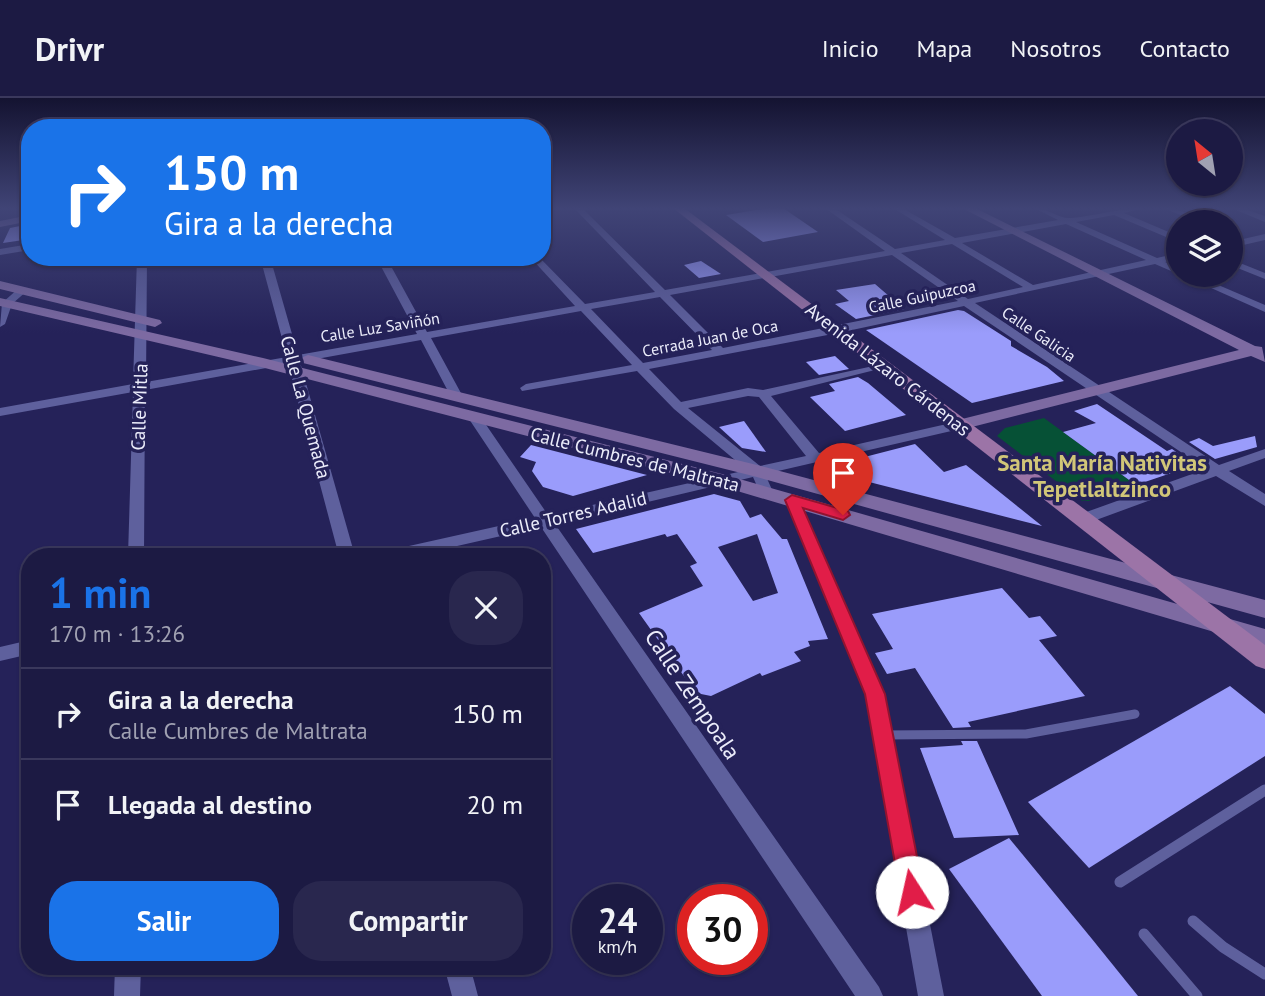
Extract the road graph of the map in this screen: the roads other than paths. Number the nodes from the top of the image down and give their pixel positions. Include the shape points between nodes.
1 (621, 250) edge
2 (733, 250) edge
3 (890, 250) edge
4 (904, 250) edge
5 (968, 250) edge
6 (1050, 250) edge
7 (1131, 250) edge
8 (893, 252) junction
9 (1166, 259) edge
10 (1155, 261) junction
11 (142, 266) edge
12 (268, 266) edge
13 (386, 266) edge
14 (543, 266) edge
15 (1166, 266) edge
16 (1243, 267) edge
17 (765, 274) junction
18 (1097, 274) junction
19 (1265, 276) edge
20 (0, 285) edge
21 (1215, 287) edge
22 (1032, 288) junction
23 (23, 290) junction
24 (665, 292) junction
25 (3, 302) edge
26 (964, 302) junction
27 (582, 307) junction
28 (1265, 309) edge
29 (0, 324) edge
30 (142, 327) junction
31 (838, 330) junction
32 (425, 336) junction
33 (720, 352) junction
34 (1261, 352) edge
35 (264, 363) junction
36 (295, 364) junction
37 (883, 365) junction
38 (639, 368) junction
39 (138, 386) junction
40 (526, 388) dead end
41 (1093, 389) junction
42 (763, 394) junction
43 (456, 396) junction
44 (678, 406) junction
45 (0, 412) edge
46 (475, 419) junction
47 (960, 425) junction
48 (1265, 453) edge
49 (816, 459) junction
50 (1217, 470) junction
51 (757, 471) junction
52 (722, 480) junction
53 (766, 492) junction
54 (792, 500) junction
55 (1265, 501) edge
56 (544, 519) junction
57 (1083, 519) junction
58 (136, 548) edge
59 (345, 548) edge
60 (424, 548) edge
61 (1160, 579) junction
62 (1265, 609) edge
63 (1222, 626) junction
64 (1265, 638) edge
65 (21, 649) edge
66 (0, 654) edge
67 (1265, 659) edge
68 (1135, 714) dead end
69 (883, 735) junction
70 (1265, 790) edge
71 (1120, 883) dead end
72 (1193, 921) dead end
73 (1144, 934) dead end
74 (1265, 974) edge
75 (128, 975) edge
76 (459, 975) edge
77 (127, 996) edge
78 (465, 996) edge
79 (870, 996) edge
80 (931, 996) edge
81 (1197, 996) edge

1 - 24 street
2 - 17 main road, Avenida Lázaro Cárdenas
3 - 8 street, Calle Galicia
4 - 8 street, Calle Luz Saviñón
5 - 22 street
6 - 18 main road
7 - 10 street
8 - 17 street, Calle Luz Saviñón
8 - 26 street, Calle Galicia
9 - 10 street, Calle Guipuzcoa
10 - 15 street
10 - 18 street, Calle Guipuzcoa
11 - 30 street, Calle Mitla
12 - 36 street, Calle La Quemada
13 - 32 street
14 - 27 street
16 - 19 street
17 - 24 street, Calle Luz Saviñón
17 - 31 main road, Avenida Lázaro Cárdenas
18 - 22 street, Calle Guipuzcoa
18 - 34 main road
20 - 23 main road, Calle Cumbres de Maltrata
21 - 28 street
22 - 26 street, Calle Guipuzcoa
23 - 25 street
23 - 30 main road, Calle Cumbres de Maltrata
24 - 27 street, Calle Luz Saviñón
24 - 33 street
25 - 29 street
25 - 30 main road, Calle Cumbres de Maltrata
26 - 31 street, Calle Guipuzcoa
26 - 41 street, Calle Galicia
27 - 32 street, Calle Luz Saviñón
27 - 38 street
30 - 35 main road, Calle Cumbres de Maltrata
30 - 36 main road, Calle Cumbres de Maltrata
30 - 39 street, Calle Mitla
31 - 33 street, Cerrada Juan de Oca
31 - 37 main road, Avenida Lázaro Cárdenas
32 - 36 street, Calle Luz Saviñón
32 - 43 street
33 - 38 street, Cerrada Juan de Oca
34 - 41 main road
35 - 36 main road, Calle Cumbres de Maltrata
35 - 39 street
36 - 43 main road, Calle Cumbres de Maltrata
36 - 46 main road, Calle Cumbres de Maltrata
36 - 59 street, Calle La Quemada
37 - 42 street
37 - 47 main road, Avenida Lázaro Cárdenas
38 - 40 street, Cerrada Juan de Oca
38 - 44 street
39 - 45 street
39 - 58 street, Calle Mitla
41 - 47 main road
41 - 50 street, Calle Galicia
42 - 44 street via 748,392
42 - 49 street
43 - 51 main road, Calle Cumbres de Maltrata
44 - 51 street
46 - 52 main road, Calle Cumbres de Maltrata
46 - 56 street, Calle Zempoala
47 - 49 street, Calle Torres Adalid
47 - 57 main road, Avenida Lázaro Cárdenas
48 - 50 street
49 - 51 street, Calle Torres Adalid
50 - 55 street, Calle Galicia
50 - 57 street
51 - 52 street, Calle Torres Adalid
51 - 53 street
51 - 61 main road, Calle Cumbres de Maltrata
52 - 53 main road, Calle Cumbres de Maltrata
52 - 56 street, Calle Torres Adalid
53 - 54 main road, Calle Cumbres de Maltrata
54 - 63 main road, Calle Cumbres de Maltrata
54 - 69 street via 875,694
56 - 60 street, Calle Torres Adalid
56 - 79 street, Calle Zempoala
57 - 61 main road, Avenida Lázaro Cárdenas
61 - 62 main road, Calle Cumbres de Maltrata
61 - 63 main road, Avenida Lázaro Cárdenas
63 - 64 main road, Calle Cumbres de Maltrata
63 - 67 main road, Avenida Lázaro Cárdenas
65 - 66 street
68 - 69 lane via 1026,734
69 - 80 street
70 - 71 lane
72 - 74 lane
73 - 81 lane
75 - 77 street
76 - 78 street

